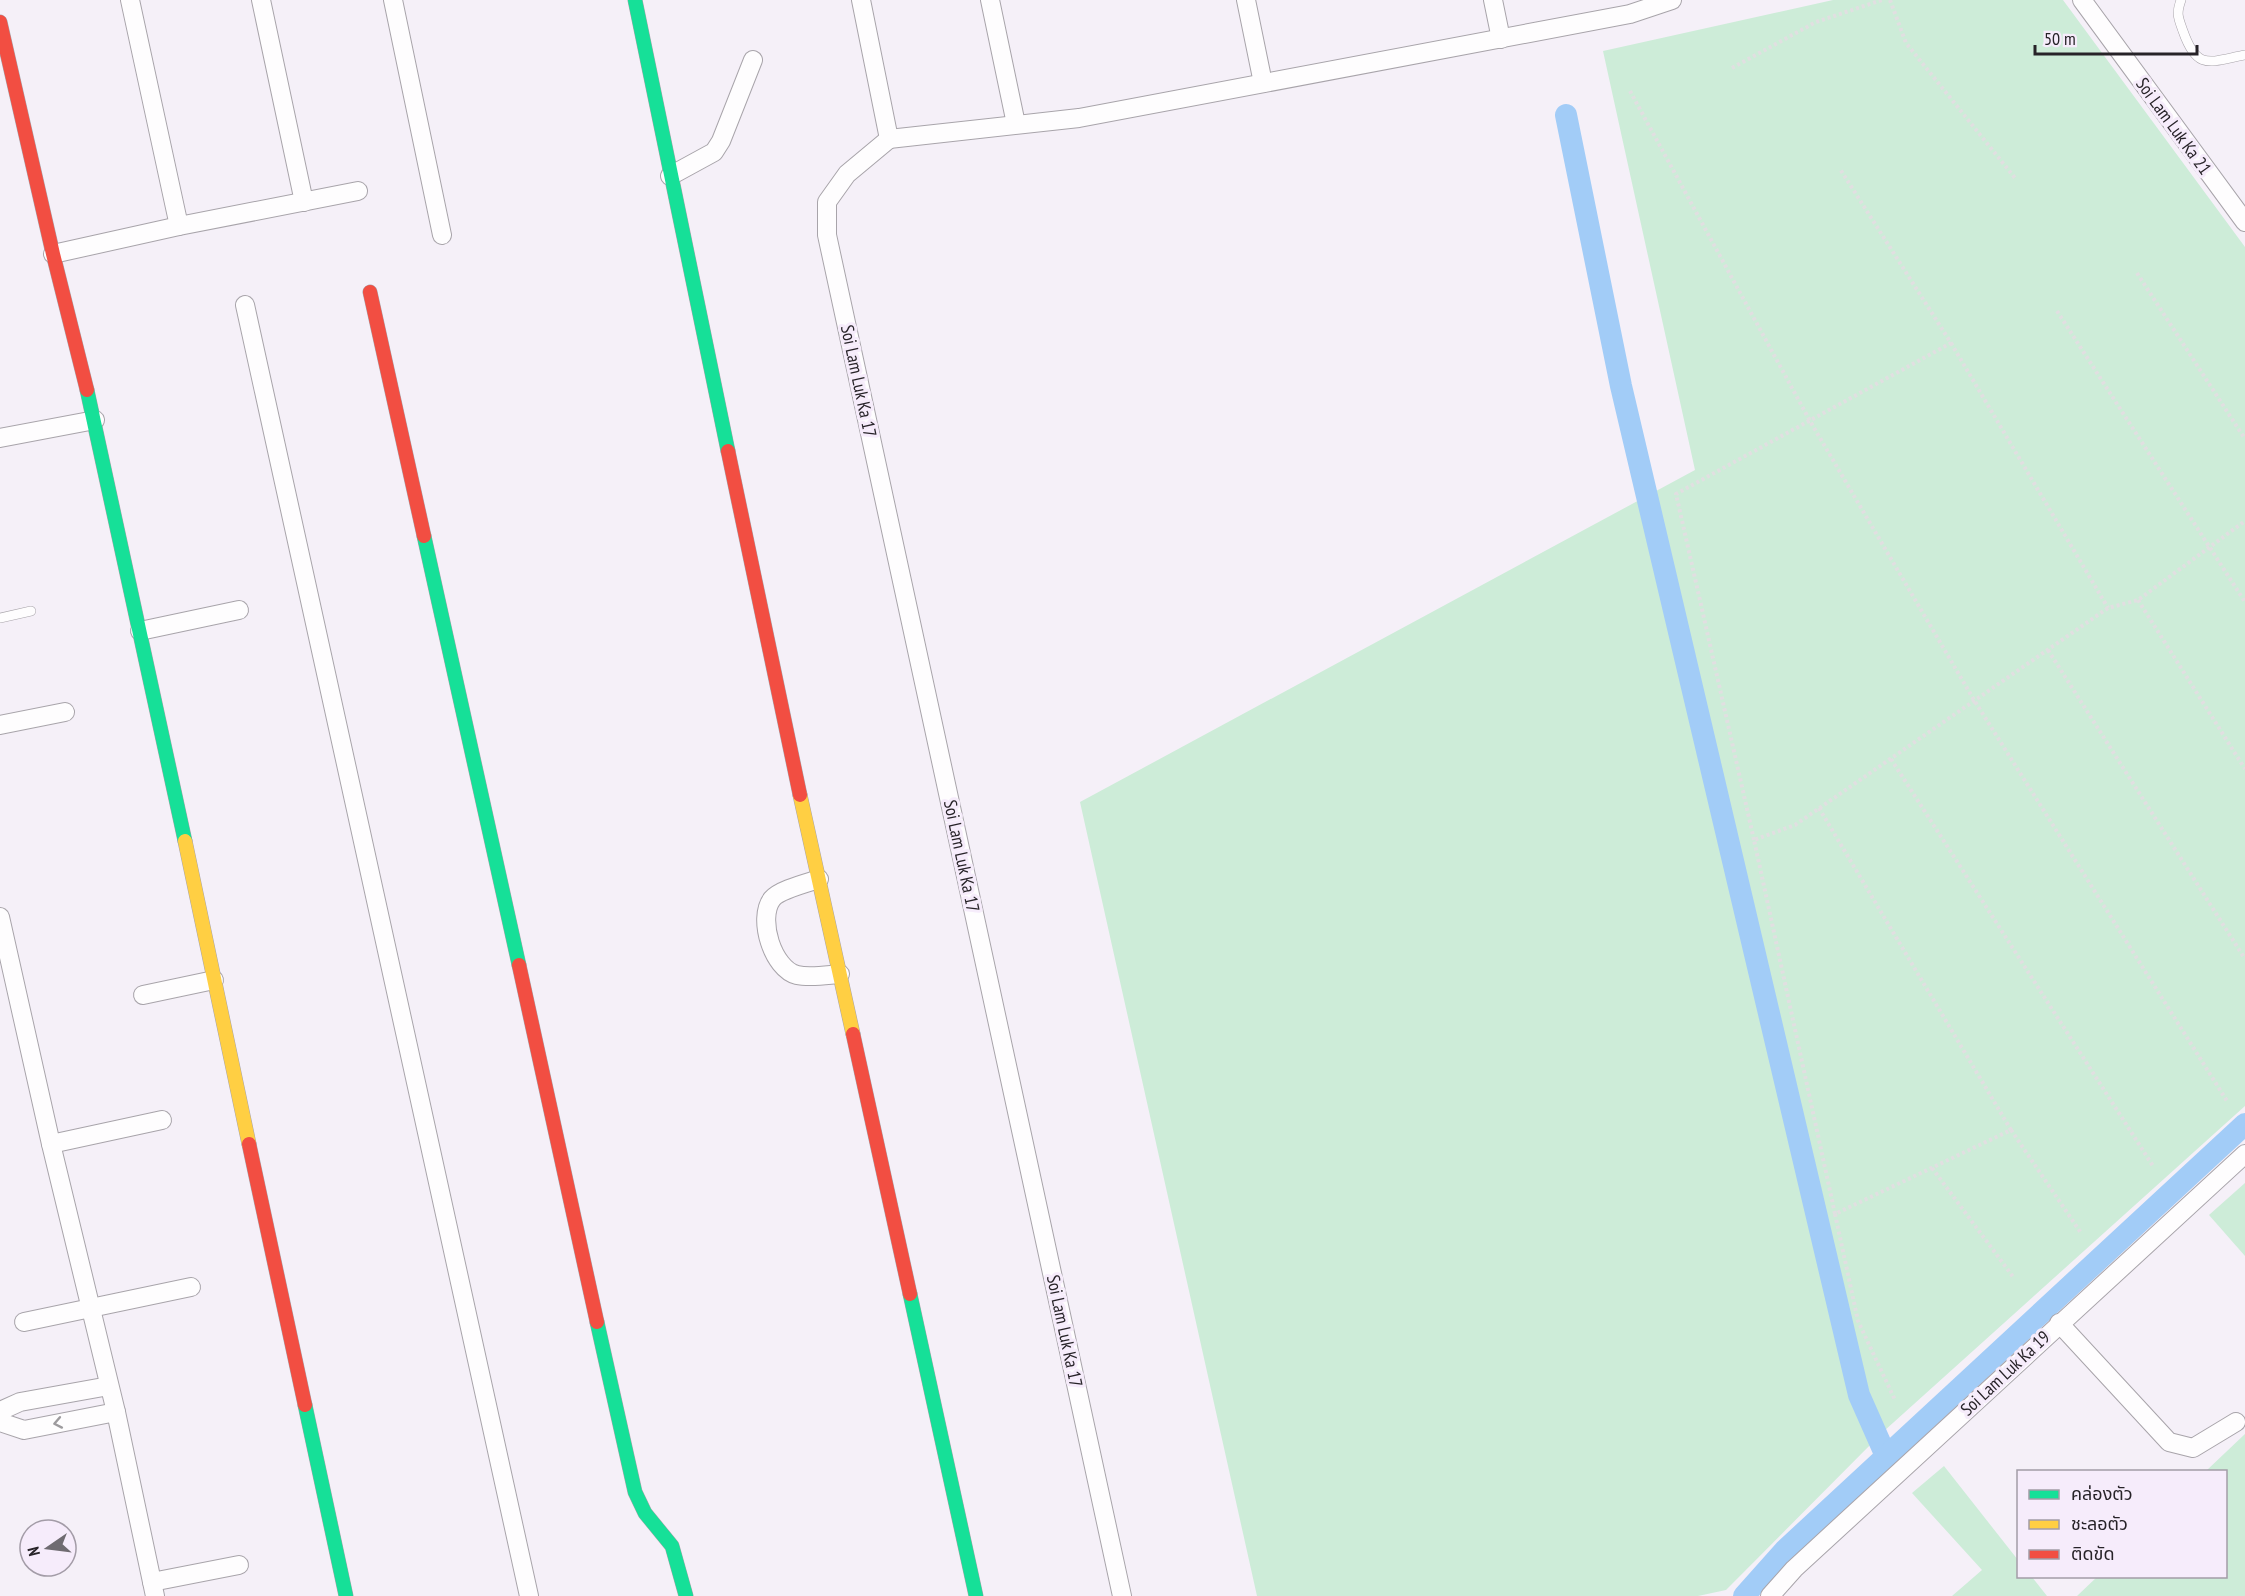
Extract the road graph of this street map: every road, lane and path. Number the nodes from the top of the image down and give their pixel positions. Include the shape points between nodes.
1 (130, 0) edge
2 (261, 0) edge
3 (393, 0) edge
4 (635, 0) edge
5 (861, 0) edge
6 (990, 0) edge
7 (1246, 0) edge
8 (1493, 0) edge
9 (1672, 0) edge
10 (1882, 0) edge
11 (1890, 0) edge
12 (2082, 0) edge
13 (2181, 0) edge
14 (0, 22) edge
15 (1500, 39) junction
16 (2245, 55) edge
17 (753, 60) dead end
18 (1732, 68) dead end
19 (1263, 83) junction
20 (1630, 91) dead end
21 (1016, 124) junction
22 (889, 139) junction
23 (1840, 170) dead end
24 (670, 176) junction
25 (2015, 178) dead end
26 (358, 191) dead end
27 (304, 202) junction
28 (2245, 222) edge
29 (179, 226) junction
30 (442, 235) dead end
31 (53, 254) junction
32 (2138, 273) dead end
33 (370, 292) dead end
34 (244, 305) dead end
35 (2057, 311) dead end
36 (1951, 343) junction
37 (95, 420) junction
38 (1810, 421) junction
39 (0, 438) edge
40 (2245, 439) edge
41 (2245, 521) edge
42 (2209, 547) junction
43 (2138, 600) junction
44 (2245, 602) edge
45 (2108, 608) junction
46 (240, 610) dead end
47 (31, 611) dead end
48 (0, 618) edge
49 (140, 631) junction
50 (2048, 650) junction
51 (1974, 700) junction
52 (65, 712) dead end
53 (0, 725) edge
54 (1891, 759) junction
55 (2245, 769) edge
56 (1819, 808) junction
57 (1754, 840) junction
58 (819, 879) junction
59 (0, 917) edge
60 (2245, 959) edge
61 (840, 974) junction
62 (214, 980) junction
63 (143, 996) dead end
64 (2227, 1101) dead end
65 (162, 1120) dead end
66 (2011, 1130) junction
67 (51, 1144) junction
68 (2245, 1154) edge
69 (2153, 1166) dead end
70 (1932, 1168) junction
71 (1835, 1214) junction
72 (2081, 1233) dead end
73 (2014, 1278) dead end
74 (190, 1287) dead end
75 (90, 1308) junction
76 (24, 1322) dead end
77 (2059, 1323) junction
78 (109, 1386) junction
79 (1894, 1400) dead end
80 (0, 1411) edge
81 (116, 1412) junction
82 (0, 1422) edge
83 (2236, 1422) dead end
84 (239, 1565) dead end
85 (154, 1589) edge
86 (346, 1596) edge
87 (529, 1596) edge
88 (686, 1596) edge
89 (976, 1596) edge
90 (1122, 1596) edge
91 (1770, 1596) edge

1 - 29 street
2 - 27 street
3 - 30 street
4 - 24 street
5 - 22 street
6 - 21 street
7 - 19 street
8 - 15 street
9 - 15 street via 1630,14
10 - 18 path via 1816,22
11 - 25 path via 1906,43
12 - 28 street, Soi Lam Luk Ka 21
13 - 16 lane via 2176,12 2190,51 2202,60
14 - 31 street
15 - 19 street
17 - 24 street via 714,152
19 - 21 street via 1079,118
20 - 38 path
21 - 22 street
22 - 90 street, Soi Lam Luk Ka 17 via 847,174 827,202 827,235
23 - 36 path
24 - 58 street
26 - 27 street
27 - 29 street
29 - 31 street
31 - 37 street
32 - 40 path
33 - 88 street via 634,1492 645,1513 672,1546
34 - 87 street
35 - 42 path
36 - 38 path
36 - 45 path
37 - 39 street
37 - 49 street
38 - 51 path
38 - 57 path via 1676,495
41 - 42 path
42 - 43 path
42 - 44 path
43 - 45 path
43 - 55 path
45 - 50 path
46 - 49 street
47 - 48 lane
49 - 62 street
50 - 51 path
50 - 60 path
51 - 54 path
51 - 64 path
52 - 53 street
54 - 56 path
54 - 69 path
56 - 57 path via 1795,825
56 - 66 path
57 - 71 path
58 - 61 street
58 - 61 street via 772,899 766,915 769,934 775,957 784,968 797,975
59 - 67 street
61 - 89 street
62 - 63 street
62 - 86 street
65 - 67 street
66 - 70 path
66 - 72 path
67 - 75 street
68 - 77 street, Soi Lam Luk Ka 19
70 - 71 path
70 - 73 path
71 - 79 path via 1858,1321
74 - 75 street
75 - 76 street
75 - 78 street
77 - 83 street via 2169,1442 2193,1448
77 - 91 street, Soi Lam Luk Ka 19 via 1794,1569
78 - 80 street via 20,1402
78 - 81 street
81 -> 82 street via 24,1430
81 - 85 street
84 - 85 street

